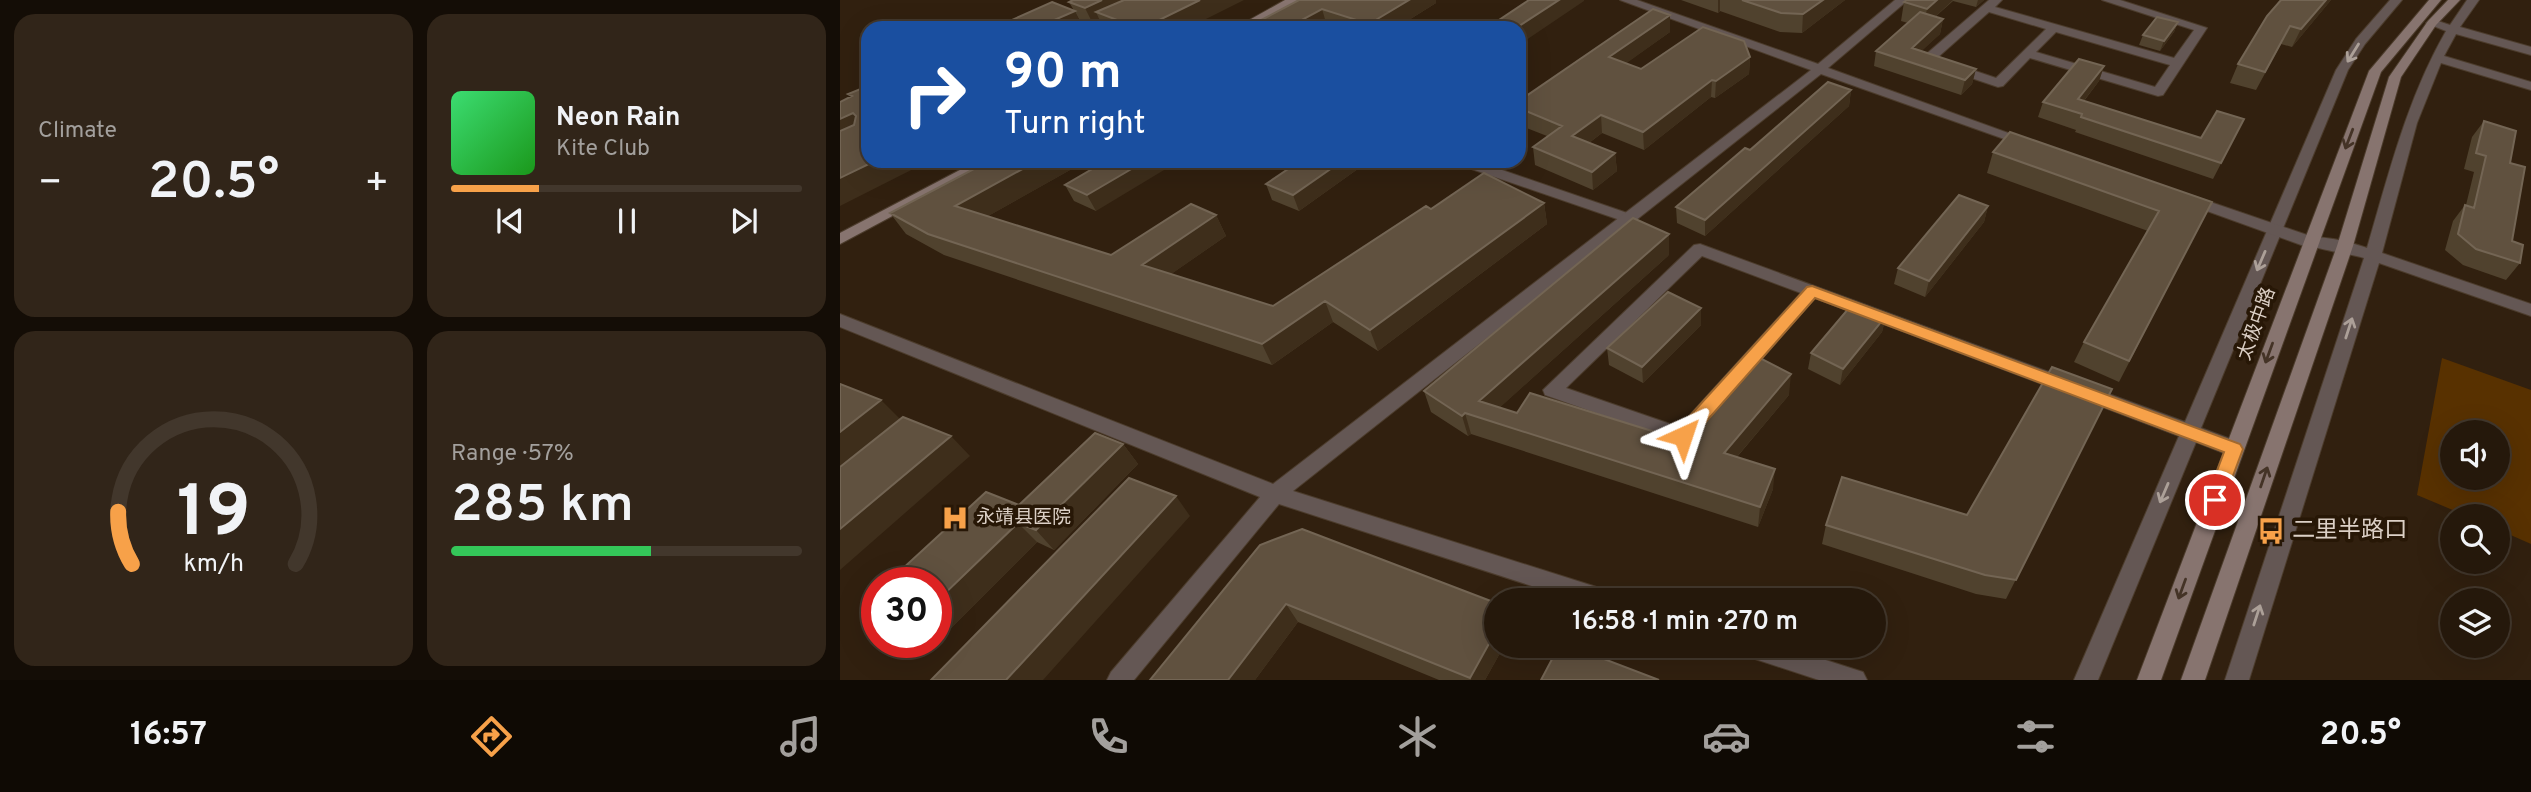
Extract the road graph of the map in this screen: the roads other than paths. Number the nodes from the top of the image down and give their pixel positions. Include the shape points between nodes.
1 (1294, 0) edge
2 (1626, 0) edge
3 (1902, 0) edge
4 (2108, 0) edge
5 (2396, 0) edge
6 (2435, 0) edge
7 (2454, 0) edge
8 (2473, 0) edge
9 (1991, 4) edge
10 (1254, 21) edge
11 (2432, 23) junction
12 (2054, 27) junction
13 (2451, 29) junction
14 (2531, 51) edge
15 (2028, 53) junction
16 (2437, 58) junction
17 (2177, 63) junction
18 (1818, 70) junction
19 (2531, 86) edge
20 (2040, 147) edge
21 (975, 168) edge
22 (1482, 168) edge
23 (2170, 193) edge
24 (1628, 218) junction
25 (2274, 229) junction
26 (840, 239) edge
27 (2310, 242) junction
28 (2345, 246) junction
29 (2373, 255) junction
30 (1812, 291) junction
31 (2531, 310) edge
32 (840, 320) edge
33 (2190, 432) junction
34 (2234, 449) junction
35 (1275, 494) junction
36 (1569, 588) edge
37 (1786, 658) edge
38 (1119, 680) edge
39 (1855, 680) edge
40 (2086, 680) edge
41 (2149, 680) edge
42 (2193, 680) edge
43 (2236, 680) edge

1 - 10 main road
2 - 18 street
3 - 18 street
4 - 17 street via 2201,28
5 -> 25 street via 2342,70
6 -> 27 main road, 太极中路 via 2375,71
7 - 11 main road
8 - 13 street
9 - 12 street
9 - 15 street via 1928,59 1998,83
11 - 13 street
11 - 28 main road via 2395,77
12 - 15 street
12 - 17 street
13 - 14 street
13 - 16 street
15 - 17 street via 2158,92
16 - 19 street
16 - 29 street via 2412,113
18 - 20 street
18 - 24 street
21 - 26 main road
22 - 24 street
23 - 25 street
24 - 35 street
25 - 27 street
25 -> 33 street
27 - 28 street
27 -> 34 main road, 太极中路
28 - 29 street
42 -> 28 main road
29 - 31 street
43 -> 29 street
30 - 30 street via 1700,249 1552,390 1683,436
30 - 33 street
32 - 35 street
33 - 34 street
33 -> 40 street
34 -> 41 main road, 太极中路
35 - 36 street
35 - 38 street
37 - 39 street

